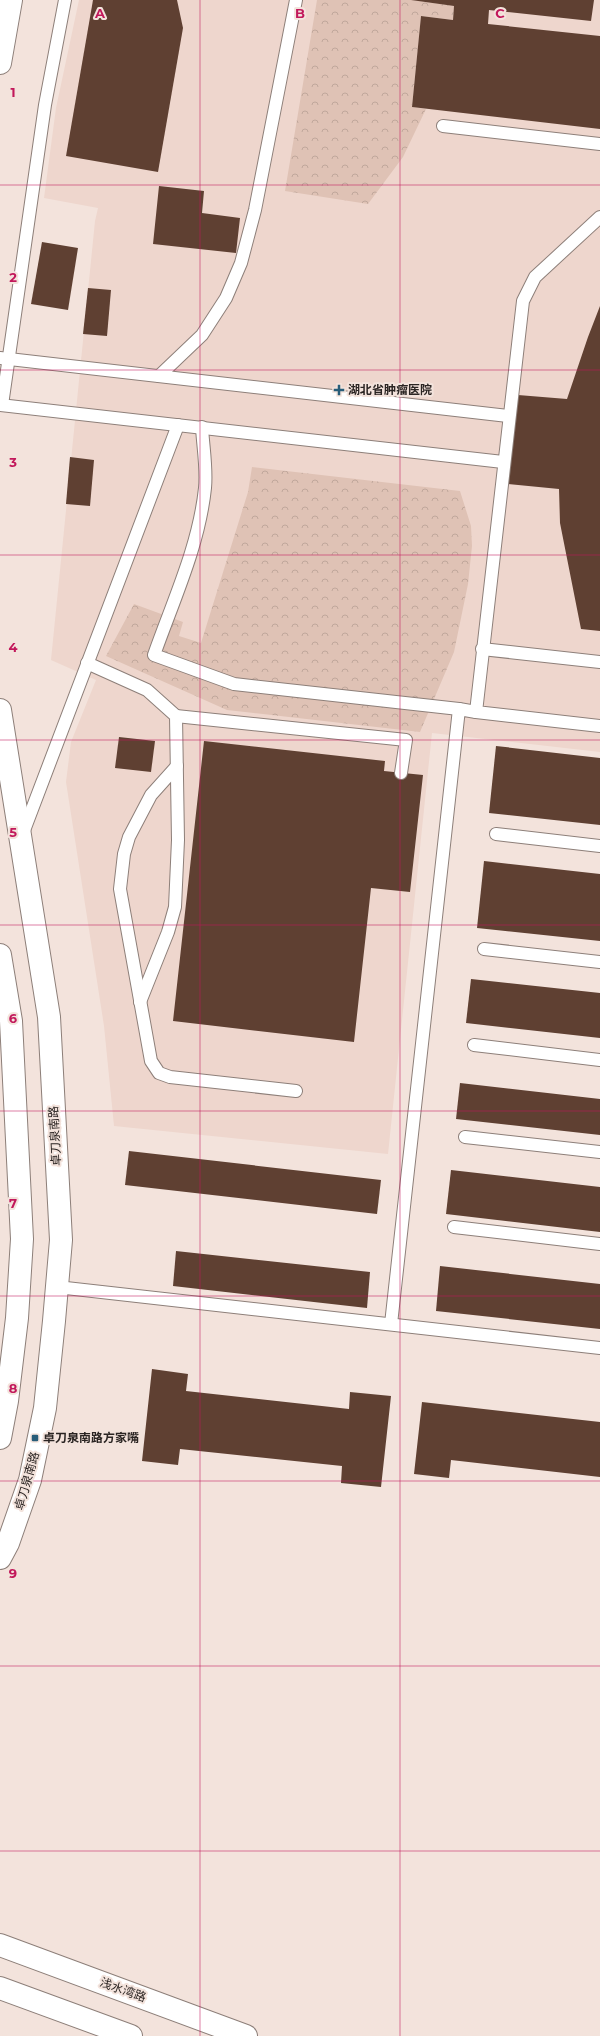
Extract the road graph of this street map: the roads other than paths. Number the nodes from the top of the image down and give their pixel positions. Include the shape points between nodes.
1 (11, 0) edge
2 (66, 0) edge
3 (296, 0) edge
4 (0, 63) edge
5 (443, 126) dead end
6 (600, 144) edge
7 (600, 217) edge
8 (4, 358) edge
9 (159, 376) junction
10 (1, 405) edge
11 (508, 416) junction
12 (178, 425) junction
13 (202, 427) junction
14 (503, 462) junction
15 (482, 648) junction
16 (600, 662) edge
17 (88, 663) junction
18 (0, 710) edge
19 (459, 710) junction
20 (476, 712) junction
21 (176, 716) junction
22 (600, 726) edge
23 (176, 766) junction
24 (401, 773) dead end
25 (496, 834) dead end
26 (20, 841) junction
27 (600, 846) edge
28 (484, 949) dead end
29 (0, 955) edge
30 (600, 962) edge
31 (140, 1002) junction
32 (474, 1045) dead end
33 (600, 1060) edge
34 (296, 1091) dead end
35 (465, 1136) dead end
36 (600, 1152) edge
37 (454, 1227) dead end
38 (600, 1244) edge
39 (57, 1287) junction
40 (391, 1324) junction
41 (600, 1348) edge
42 (0, 1438) edge
43 (0, 1558) edge
44 (0, 1945) edge
45 (0, 1988) edge
46 (131, 2036) edge
47 (246, 2036) edge

1 - 4 street
2 - 8 lane via 45,105
3 - 9 lane via 253,216 241,263 226,298 202,335
5 - 6 lane
7 - 11 lane via 535,277 528,290 523,301
8 - 9 lane
8 - 10 lane
9 - 11 lane
10 - 12 lane
11 - 14 lane
12 - 13 lane
12 - 17 lane
13 - 14 lane
13 - 19 lane via 206,476 200,520 154,655 234,684
14 - 15 lane
15 - 16 lane
15 - 20 lane
17 - 21 lane via 147,690
17 - 26 lane
18 - 26 street, 卓刀泉南路
19 - 20 lane
19 - 40 lane
20 - 22 lane
21 - 23 lane
21 - 24 lane via 406,740
23 - 31 lane via 178,840 175,907 168,932
23 - 31 lane via 152,795 139,816 124,854 120,889
25 - 27 lane
26 - 39 street, 卓刀泉南路 via 49,1017 61,1240
28 - 30 lane
29 - 42 street via 11,1021 22,1239 17,1318
31 - 34 lane via 151,1062 159,1073
32 - 33 lane
35 - 36 lane
37 - 38 lane
39 - 40 lane
39 - 43 street, 卓刀泉南路 via 45,1408 30,1480 8,1543
40 - 41 lane
44 - 47 street, 浅水湾路
45 - 46 street

